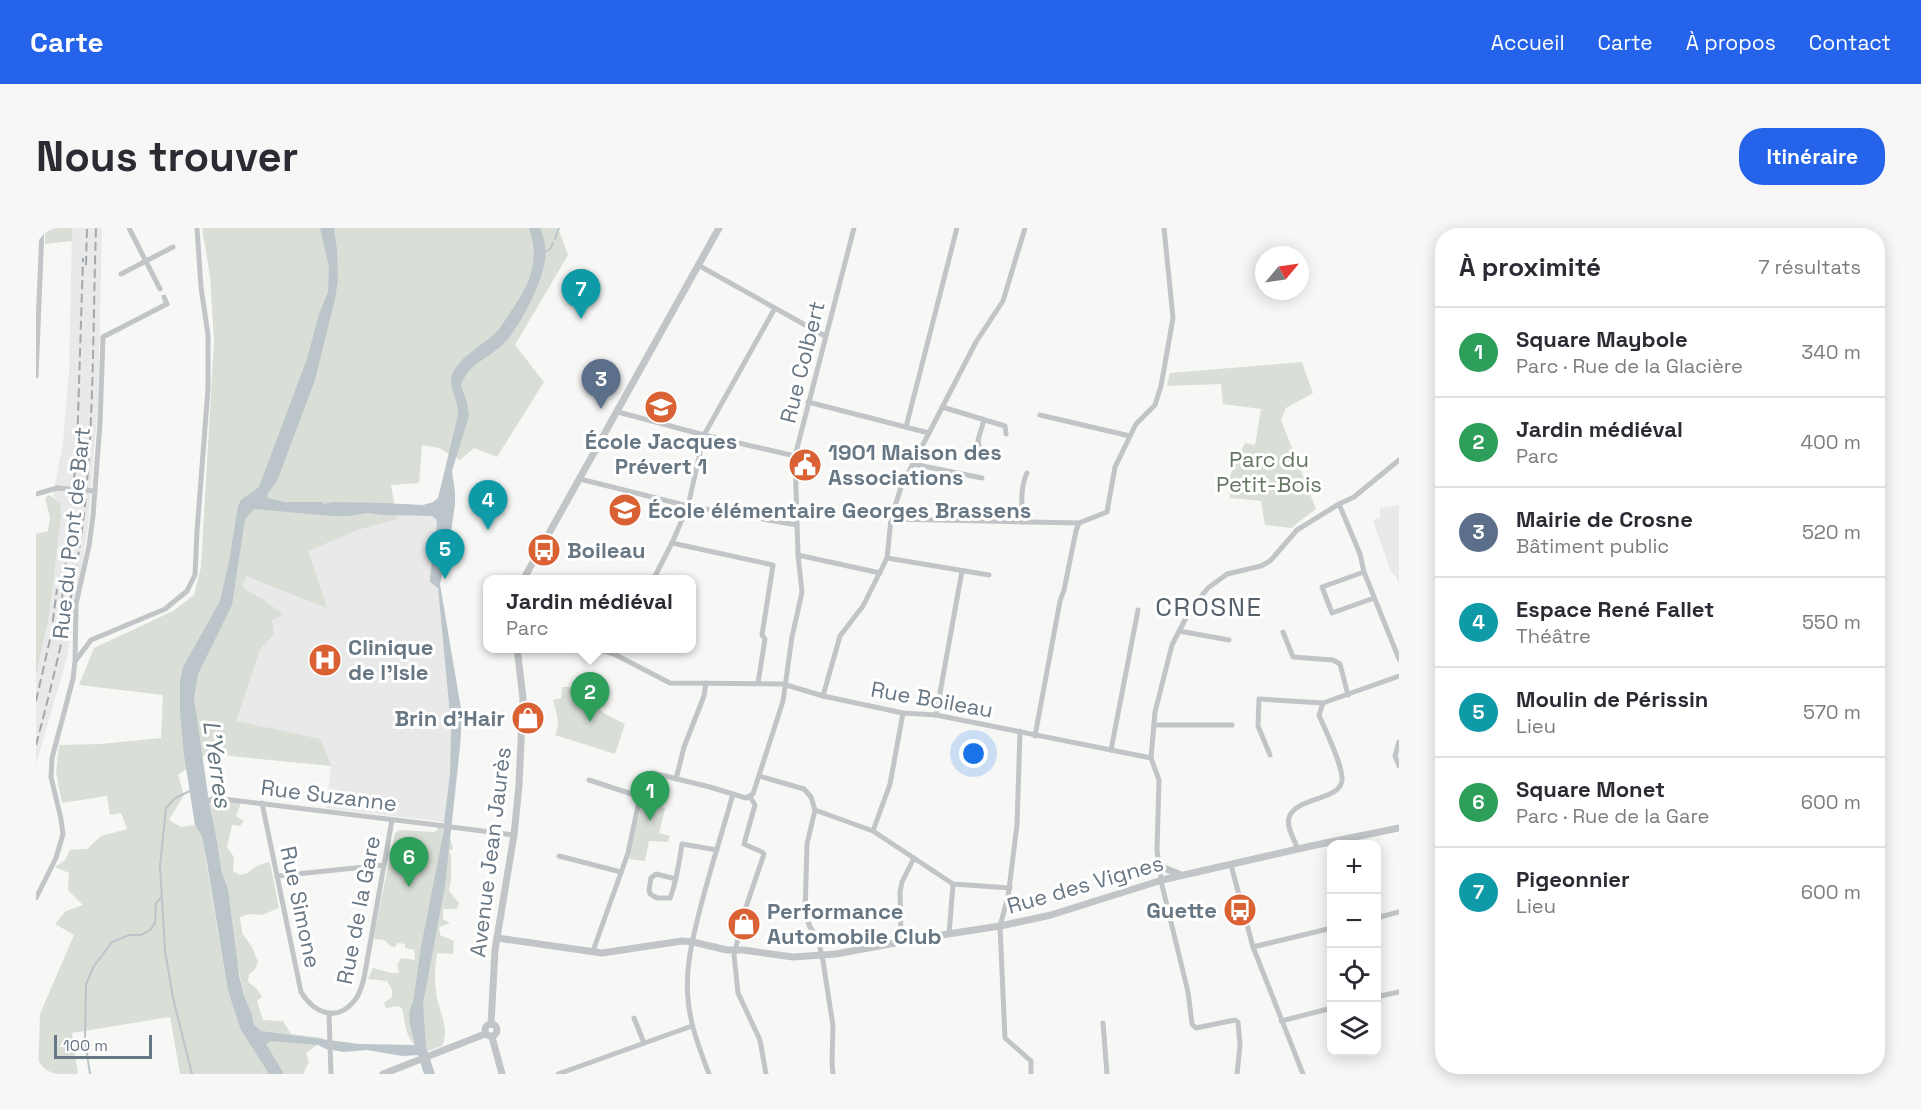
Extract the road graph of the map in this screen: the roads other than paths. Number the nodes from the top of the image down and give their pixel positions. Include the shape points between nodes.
1 (42, 228) edge
2 (129, 228) edge
3 (197, 228) edge
4 (719, 228) edge
5 (854, 228) edge
6 (957, 228) edge
7 (1025, 228) edge
8 (1164, 228) edge
9 (173, 247) dead end
10 (146, 261) junction
11 (698, 266) junction
12 (120, 274) dead end
13 (160, 289) dead end
14 (164, 297) dead end
15 (775, 308) junction
16 (825, 336) junction
17 (36, 367) edge
18 (36, 376) edge
19 (808, 402) junction
20 (942, 407) junction
21 (618, 412) junction
22 (1040, 415) dead end
23 (984, 420) junction
24 (906, 427) junction
25 (929, 433) junction
26 (1006, 434) dead end
27 (704, 435) junction
28 (1130, 436) junction
29 (979, 445) dead end
30 (795, 456) junction
31 (1399, 460) edge
32 (913, 464) junction
33 (1027, 473) dead end
34 (982, 478) dead end
35 (580, 479) junction
36 (95, 491) junction
37 (36, 494) edge
38 (1339, 504) junction
39 (688, 506) junction
40 (891, 519) junction
41 (1022, 522) junction
42 (1079, 523) junction
43 (797, 525) junction
44 (672, 543) junction
45 (798, 555) junction
46 (887, 558) junction
47 (962, 571) junction
48 (1364, 572) junction
49 (880, 573) junction
50 (525, 575) edge
51 (655, 575) edge
52 (989, 575) dead end
53 (1374, 598) junction
54 (1138, 610) dead end
55 (1179, 631) junction
56 (1283, 632) dead end
57 (1399, 635) edge
58 (1391, 638) junction
59 (1229, 640) dead end
60 (518, 653) edge
61 (619, 653) edge
62 (1399, 659) edge
63 (75, 661) junction
64 (1399, 676) edge
65 (758, 682) junction
66 (706, 683) junction
67 (787, 685) junction
68 (1348, 695) junction
69 (823, 696) junction
70 (1323, 703) junction
71 (903, 713) junction
72 (936, 715) junction
73 (1154, 725) junction
74 (1232, 725) dead end
75 (1020, 731) junction
76 (1035, 735) junction
77 (1399, 742) edge
78 (1111, 750) junction
79 (1270, 755) dead end
80 (1151, 758) junction
81 (1399, 766) edge
82 (759, 776) junction
83 (676, 779) junction
84 (589, 780) dead end
85 (733, 794) junction
86 (640, 797) junction
87 (750, 797) junction
88 (209, 800) dead end
89 (262, 803) junction
90 (815, 810) junction
91 (392, 820) junction
92 (1399, 828) edge
93 (873, 831) junction
94 (514, 835) junction
95 (717, 849) junction
96 (1298, 849) junction
97 (559, 856) dead end
98 (914, 858) junction
99 (1160, 863) junction
100 (384, 865) junction
101 (1231, 865) junction
102 (621, 872) junction
103 (1184, 875) junction
104 (277, 876) junction
105 (676, 879) junction
106 (1162, 880) junction
107 (953, 884) junction
108 (1010, 888) junction
109 (36, 898) edge
110 (1399, 912) edge
111 (1381, 917) edge
112 (1000, 926) junction
113 (1327, 929) edge
114 (949, 934) junction
115 (497, 938) junction
116 (693, 942) junction
117 (901, 942) junction
118 (1253, 947) junction
119 (735, 950) junction
120 (593, 951) junction
121 (822, 955) junction
122 (1399, 992) edge
123 (1381, 996) edge
124 (1327, 1009) edge
125 (319, 1011) joint
126 (328, 1014) junction
127 (634, 1018) dead end
128 (1281, 1020) junction
129 (1103, 1023) dead end
130 (692, 1026) junction
131 (488, 1035) junction
132 (644, 1044) junction
133 (1399, 1071) edge
134 (331, 1074) edge
135 (383, 1074) edge
136 (502, 1074) edge
137 (558, 1074) edge
138 (709, 1074) edge
139 (766, 1074) edge
140 (833, 1074) edge
141 (1031, 1074) edge
142 (1107, 1074) edge
143 (1237, 1074) edge
144 (1303, 1074) edge
145 (1386, 1074) edge

1 - 17 street
2 - 10 street
3 - 63 street via 208,335 195,575 187,591 165,609 91,640
4 - 11 street
5 - 16 street, Rue Colbert
6 - 24 street
7 - 20 street via 1002,301
8 - 28 street via 1173,318 1155,405
9 - 10 street
10 - 12 street
10 - 13 street
11 - 15 street
11 - 21 street
14 - 36 street, Rue du Pont de Bart via 167,303 103,338
15 - 16 street
15 - 27 street
16 - 19 street, Rue Colbert
17 - 18 street
19 - 24 street
19 - 30 street, Rue Colbert
20 - 23 street
20 - 25 street
21 - 27 street
21 - 35 street
22 - 28 street
23 - 26 street via 1005,426
23 - 29 street
24 - 25 street
25 - 32 street
27 - 30 street
27 - 39 street
28 - 42 street via 1115,467 1107,512
30 - 43 street, Rue Colbert
31 - 38 street via 1354,497
32 - 34 street
32 - 40 street
33 - 41 street
35 - 39 street
35 - 50 street
36 - 37 street, Rue du Pont de Bart, bridge via 57,488
36 - 63 street, Rue du Pont de Bart via 89,546 76,603
38 - 48 street
38 - 55 street via 1297,530 1270,561 1227,574 1208,588
39 - 43 street
39 - 44 street
40 - 41 street
40 - 46 street
41 - 42 street
42 - 76 street
43 - 45 street, Rue Colbert
44 - 51 street
44 - 65 street via 773,565
45 - 49 street
45 - 67 street, Rue Colbert via 802,592
46 - 47 street
46 - 49 street
47 - 52 street
47 - 72 street
48 - 53 street
48 - 53 street via 1322,587 1332,613
49 - 69 street via 863,606 840,636
53 - 58 street
54 - 78 street
55 - 59 street
55 - 73 street via 1172,645
56 - 68 street via 1293,657 1340,664
57 - 58 street
58 - 62 street
60 - 94 street, Avenue Jean Jaurès via 523,698
61 - 66 street, Rue Boileau via 670,682
63 - 109 street, Rue du Pont de Bart via 52,758 51,777 63,834
64 - 68 street
65 - 66 street, Rue Boileau
65 - 67 street, Rue Boileau
66 - 83 street
67 - 69 street, Rue Boileau
67 - 82 street, Rue Colbert
68 - 70 street
69 - 71 street, Rue Boileau
70 - 79 street via 1259,699 1258,726
70 - 96 street via 1319,715 1342,773 1342,783 1337,790 1292,812 1288,819
71 - 72 street, Rue Boileau
71 - 93 street via 890,784
72 - 75 street, Rue Boileau
73 - 74 street
73 - 80 street
75 - 76 street, Rue Boileau
75 - 108 street
76 - 78 street, Rue Boileau
77 - 81 street via 1395,756
78 - 80 street, Rue Boileau
80 - 99 street via 1159,780
82 - 87 street, Rue Colbert
82 - 90 street via 804,789
83 - 85 street
83 - 86 street via 647,774
84 - 86 street
85 - 87 street
85 - 95 street
86 - 102 street
87 - 119 street via 755,805 744,844 764,854
88 - 89 street, Rue Suzanne
89 - 91 street, Rue Suzanne
89 - 104 street, Rue Simone
90 - 93 street
90 - 121 street via 807,844 805,914 819,939
91 - 94 street, Rue Suzanne
91 - 100 street, Rue de la Gare
92 - 96 street, Rue des Vignes
93 - 98 street
94 - 115 street, Avenue Jean Jaurès
95 - 105 street via 682,844
95 - 116 street
96 - 101 street, Rue des Vignes
97 - 102 street
98 - 107 street
98 - 117 street via 900,892
99 - 103 street, Rue des Vignes via 1173,873
99 - 106 street
100 - 104 street
100 - 126 street, Rue de la Gare via 360,990 354,1002
101 - 103 street, Rue des Vignes
101 - 118 street
102 - 120 street
103 - 106 street, Rue des Vignes
104 - 125 street, Rue Simone via 301,992
105 - 105 street via 656,874 651,878 650,894 670,898
106 - 112 street, Rue des Vignes via 1051,915
106 - 143 street via 1192,1024 1196,1028 1238,1022
107 - 108 street
107 - 114 street
108 - 112 street
110 - 111 street
112 - 114 street, Rue des Vignes
112 - 141 street via 1005,1038 1031,1061
113 - 118 street
114 - 117 street, Rue des Vignes
115 - 120 street, Rue des Vignes
115 - 131 street, Avenue Jean Jaurès via 491,1024 497,1031
116 - 119 street, Rue des Vignes
116 - 120 street, Rue des Vignes
116 - 130 street via 687,975
117 - 121 street, Rue des Vignes
118 - 128 street
119 - 121 street, Rue des Vignes via 793,957
119 - 139 street via 738,993 760,1040
121 - 140 street via 833,1026
122 - 123 street
124 - 128 street
125 - 126 street, Rue de la Gare
126 - 134 street
127 - 132 street
128 - 144 street
129 - 142 street
130 - 132 street
130 - 138 street
131 - 135 street
131 - 136 street
132 - 137 street
133 - 145 street

